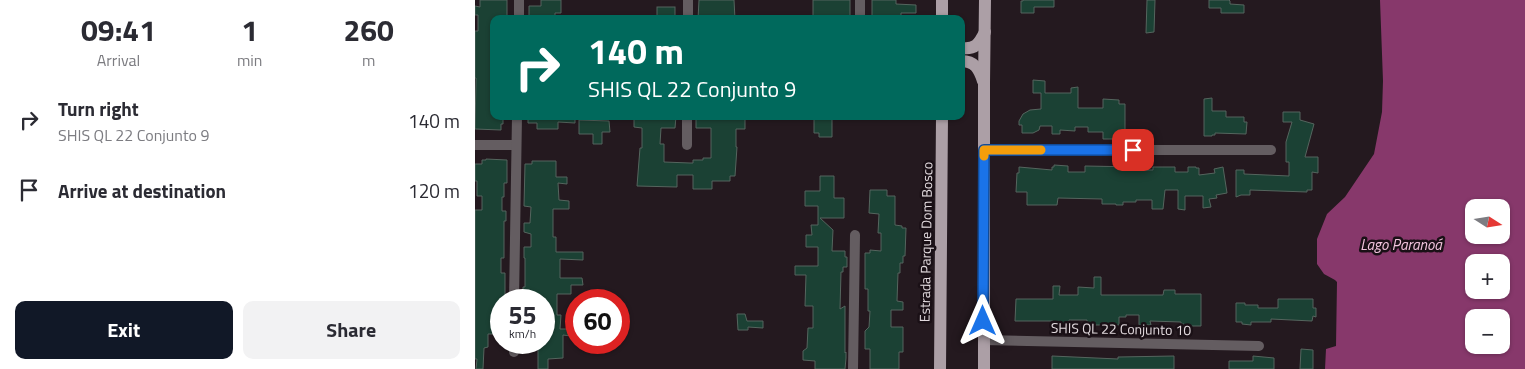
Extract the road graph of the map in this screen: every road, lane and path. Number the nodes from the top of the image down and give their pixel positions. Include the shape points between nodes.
1 (519, 0) edge
2 (688, 0) edge
3 (860, 0) edge
4 (943, 0) edge
5 (985, 0) edge
6 (519, 15) edge
7 (688, 15) edge
8 (860, 15) edge
9 (942, 15) edge
10 (986, 30) junction
11 (965, 48) edge
12 (965, 62) edge
13 (984, 83) junction
14 (517, 120) edge
15 (687, 120) edge
16 (942, 120) edge
17 (475, 145) edge
18 (516, 145) junction
19 (687, 145) dead end
20 (984, 150) junction
21 (1271, 150) dead end
22 (855, 236) dead end
23 (514, 289) edge
24 (983, 340) junction
25 (1259, 346) dead end
26 (853, 369) edge
27 (940, 369) edge
28 (983, 369) edge

1 - 6 street
2 - 7 street
3 - 8 street
4 - 9 main road
5 - 10 main road
10 - 11 main road via 979,44
10 - 13 main road
12 - 13 main road via 979,69
13 - 20 main road
14 - 18 street
15 - 19 street
16 - 27 main road, Estrada Parque Dom Bosco
17 - 18 street
18 - 23 street
20 - 21 street
20 - 24 main road
22 - 26 street
24 - 25 street, SHIS QL 22 Conjunto 10
24 - 28 main road

